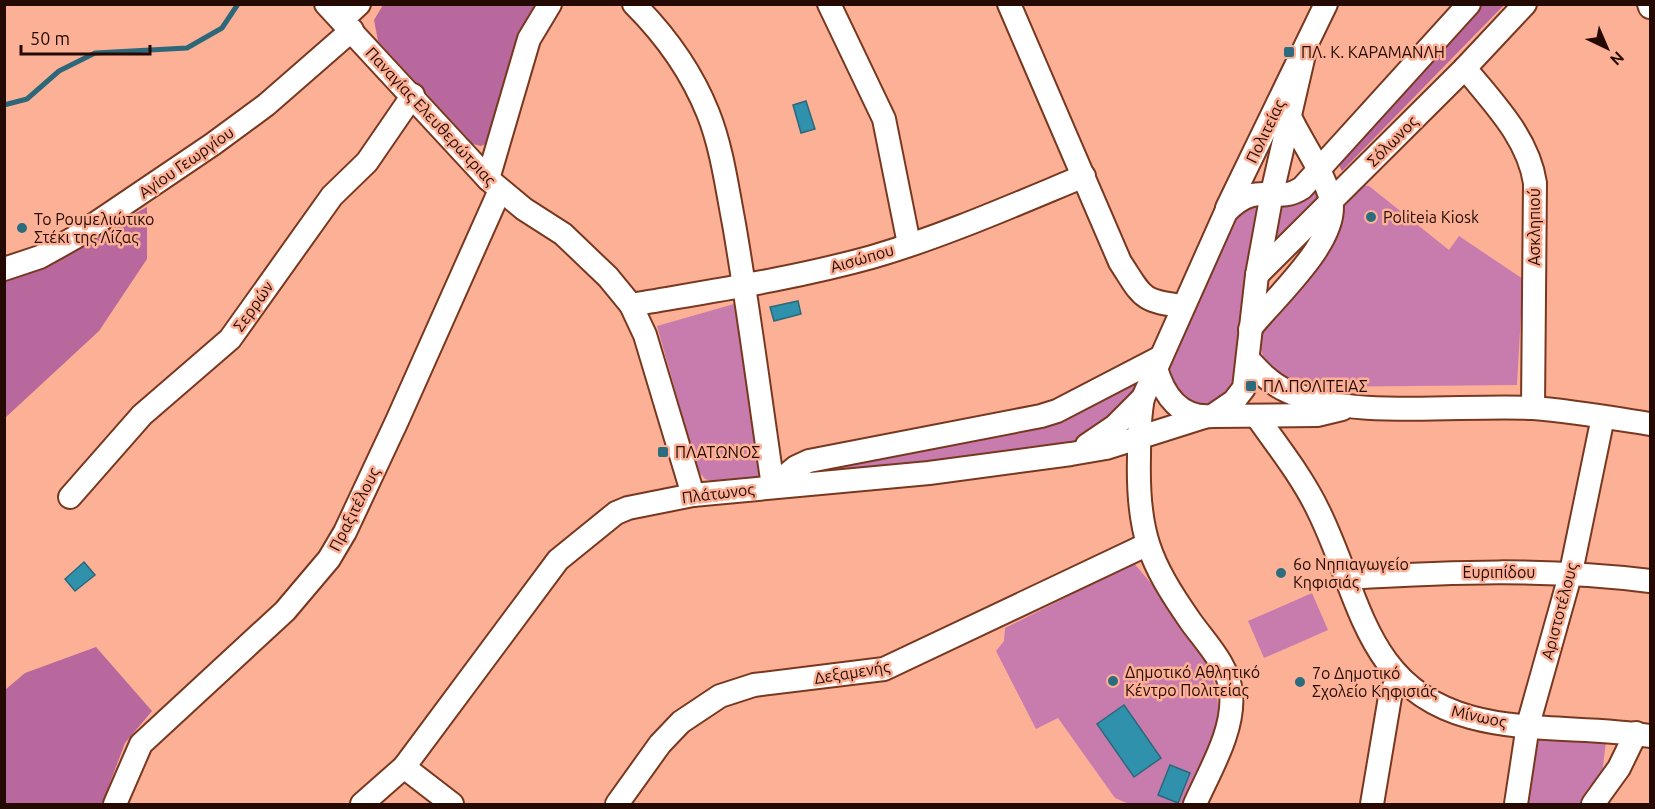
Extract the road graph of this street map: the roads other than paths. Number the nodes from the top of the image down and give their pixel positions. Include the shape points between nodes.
1 (359, 4) edge
2 (550, 4) edge
3 (634, 4) edge
4 (829, 4) edge
5 (1326, 4) edge
6 (1469, 4) edge
7 (1525, 4) edge
8 (1012, 6) edge
9 (340, 18) edge
10 (1305, 50) junction
11 (1465, 68) junction
12 (412, 95) junction
13 (1290, 117) junction
14 (1317, 169) junction
15 (1084, 176) junction
16 (494, 184) junction
17 (1272, 194) junction
18 (1331, 201) junction
19 (1226, 212) junction
20 (909, 244) junction
21 (4, 269) edge
22 (1257, 274) junction
23 (745, 285) junction
24 (631, 305) junction
25 (1183, 306) junction
26 (1249, 331) junction
27 (1249, 360) junction
28 (1159, 363) junction
29 (1143, 398) junction
30 (1354, 406) junction
31 (1533, 408) junction
32 (1208, 416) junction
33 (1257, 417) junction
34 (1603, 417) junction
35 (1650, 424) edge
36 (1139, 438) junction
37 (1071, 454) junction
38 (773, 486) junction
39 (693, 495) junction
40 (70, 497) dead end
41 (1146, 545) junction
42 (1571, 572) junction
43 (1347, 578) junction
44 (1650, 581) edge
45 (1398, 678) junction
46 (1527, 725) junction
47 (1643, 735) edge
48 (404, 767) junction
49 (115, 804) edge
50 (362, 804) edge
51 (452, 804) edge
52 (617, 804) edge
53 (1195, 804) edge
54 (1372, 804) edge
55 (1516, 804) edge
56 (1593, 804) edge

1 - 9 street, Αγίου Γεωργίου
2 - 16 street, Πραξιτέλους via 529,39
3 - 23 street via 682,64 708,114 717,140
4 - 20 street via 884,119
5 - 10 street, Πολιτείας
6 - 14 street
7 - 11 street, Σόλωνος
8 - 15 street
9 - 12 street, Παναγίας Ελευθερώτριας
9 - 21 street, Αγίου Γεωργίου via 266,105 74,238 40,257
10 - 13 street, Πολιτείας
10 - 19 street, Πολιτείας
11 - 18 street, Σόλωνος
11 - 31 street, Ασκληπιού via 1526,148 1532,165
12 - 16 street, Παναγίας Ελευθερώτριας
12 - 40 street, Σερρών via 367,162 332,195 230,339 142,415
13 - 14 street
13 - 17 street, Πολιτείας
14 - 17 street via 1291,195
14 - 18 street
15 - 20 street, Αισώπου
15 - 25 street via 1120,262 1142,294 1154,303
16 - 24 street, Παναγίας Ελευθερώτριας via 563,234
16 - 49 street, Πραξιτέλους via 393,431 329,559 285,611 141,744
17 - 19 street via 1244,195
17 - 22 street, Πολιτείας
18 - 22 street, Σόλωνος
18 - 26 street via 1330,219 1320,245
19 - 25 street, Πολιτείας
20 - 23 street, Αισώπου via 838,266
22 - 26 street, Πολιτείας
23 - 24 street, Αισώπου
23 - 38 street
24 - 39 street, Παναγίας Ελευθερώτριας via 645,335
25 - 28 street, Πολιτείας
26 - 27 street, Πολιτείας
27 - 30 street via 1287,392
27 - 32 street, Πολιτείας via 1244,388 1234,401
28 - 29 street, Πολιτείας
28 - 32 street via 1161,384 1177,406 1188,413
28 - 38 street via 1057,411 809,460
29 - 36 street
29 - 37 street via 1115,426
30 - 31 street
30 - 33 street via 1317,415
31 - 34 street
32 - 33 street
32 - 36 street, Πλάτωνος
33 - 43 street, Μίνωος via 1318,510
34 - 35 street
34 - 42 street, Αριστοτέλους
36 - 37 street, Πλάτωνος
36 - 41 street via 1138,501
37 - 38 street, Πλάτωνος via 929,473
38 - 39 street, Πλάτωνος
39 - 48 street, Πλάτωνος via 628,507 558,560
41 - 52 street, Δεξαμενής via 884,669 754,685 720,696 681,722 660,744
41 - 53 street via 1168,588 1222,665 1230,684 1227,725
42 - 43 street, Ευριπίδου via 1490,571
42 - 44 street, Ευριπίδου
42 - 46 street, Αριστοτέλους
43 - 45 street, Μίνωος via 1374,641
45 - 46 street, Μίνωος via 1438,706 1495,722
45 - 54 street via 1390,697
46 - 47 street, Μίνωος
46 - 55 street, Αριστοτέλους
47 - 56 street
48 - 50 street, Πλάτωνος
48 - 51 street

